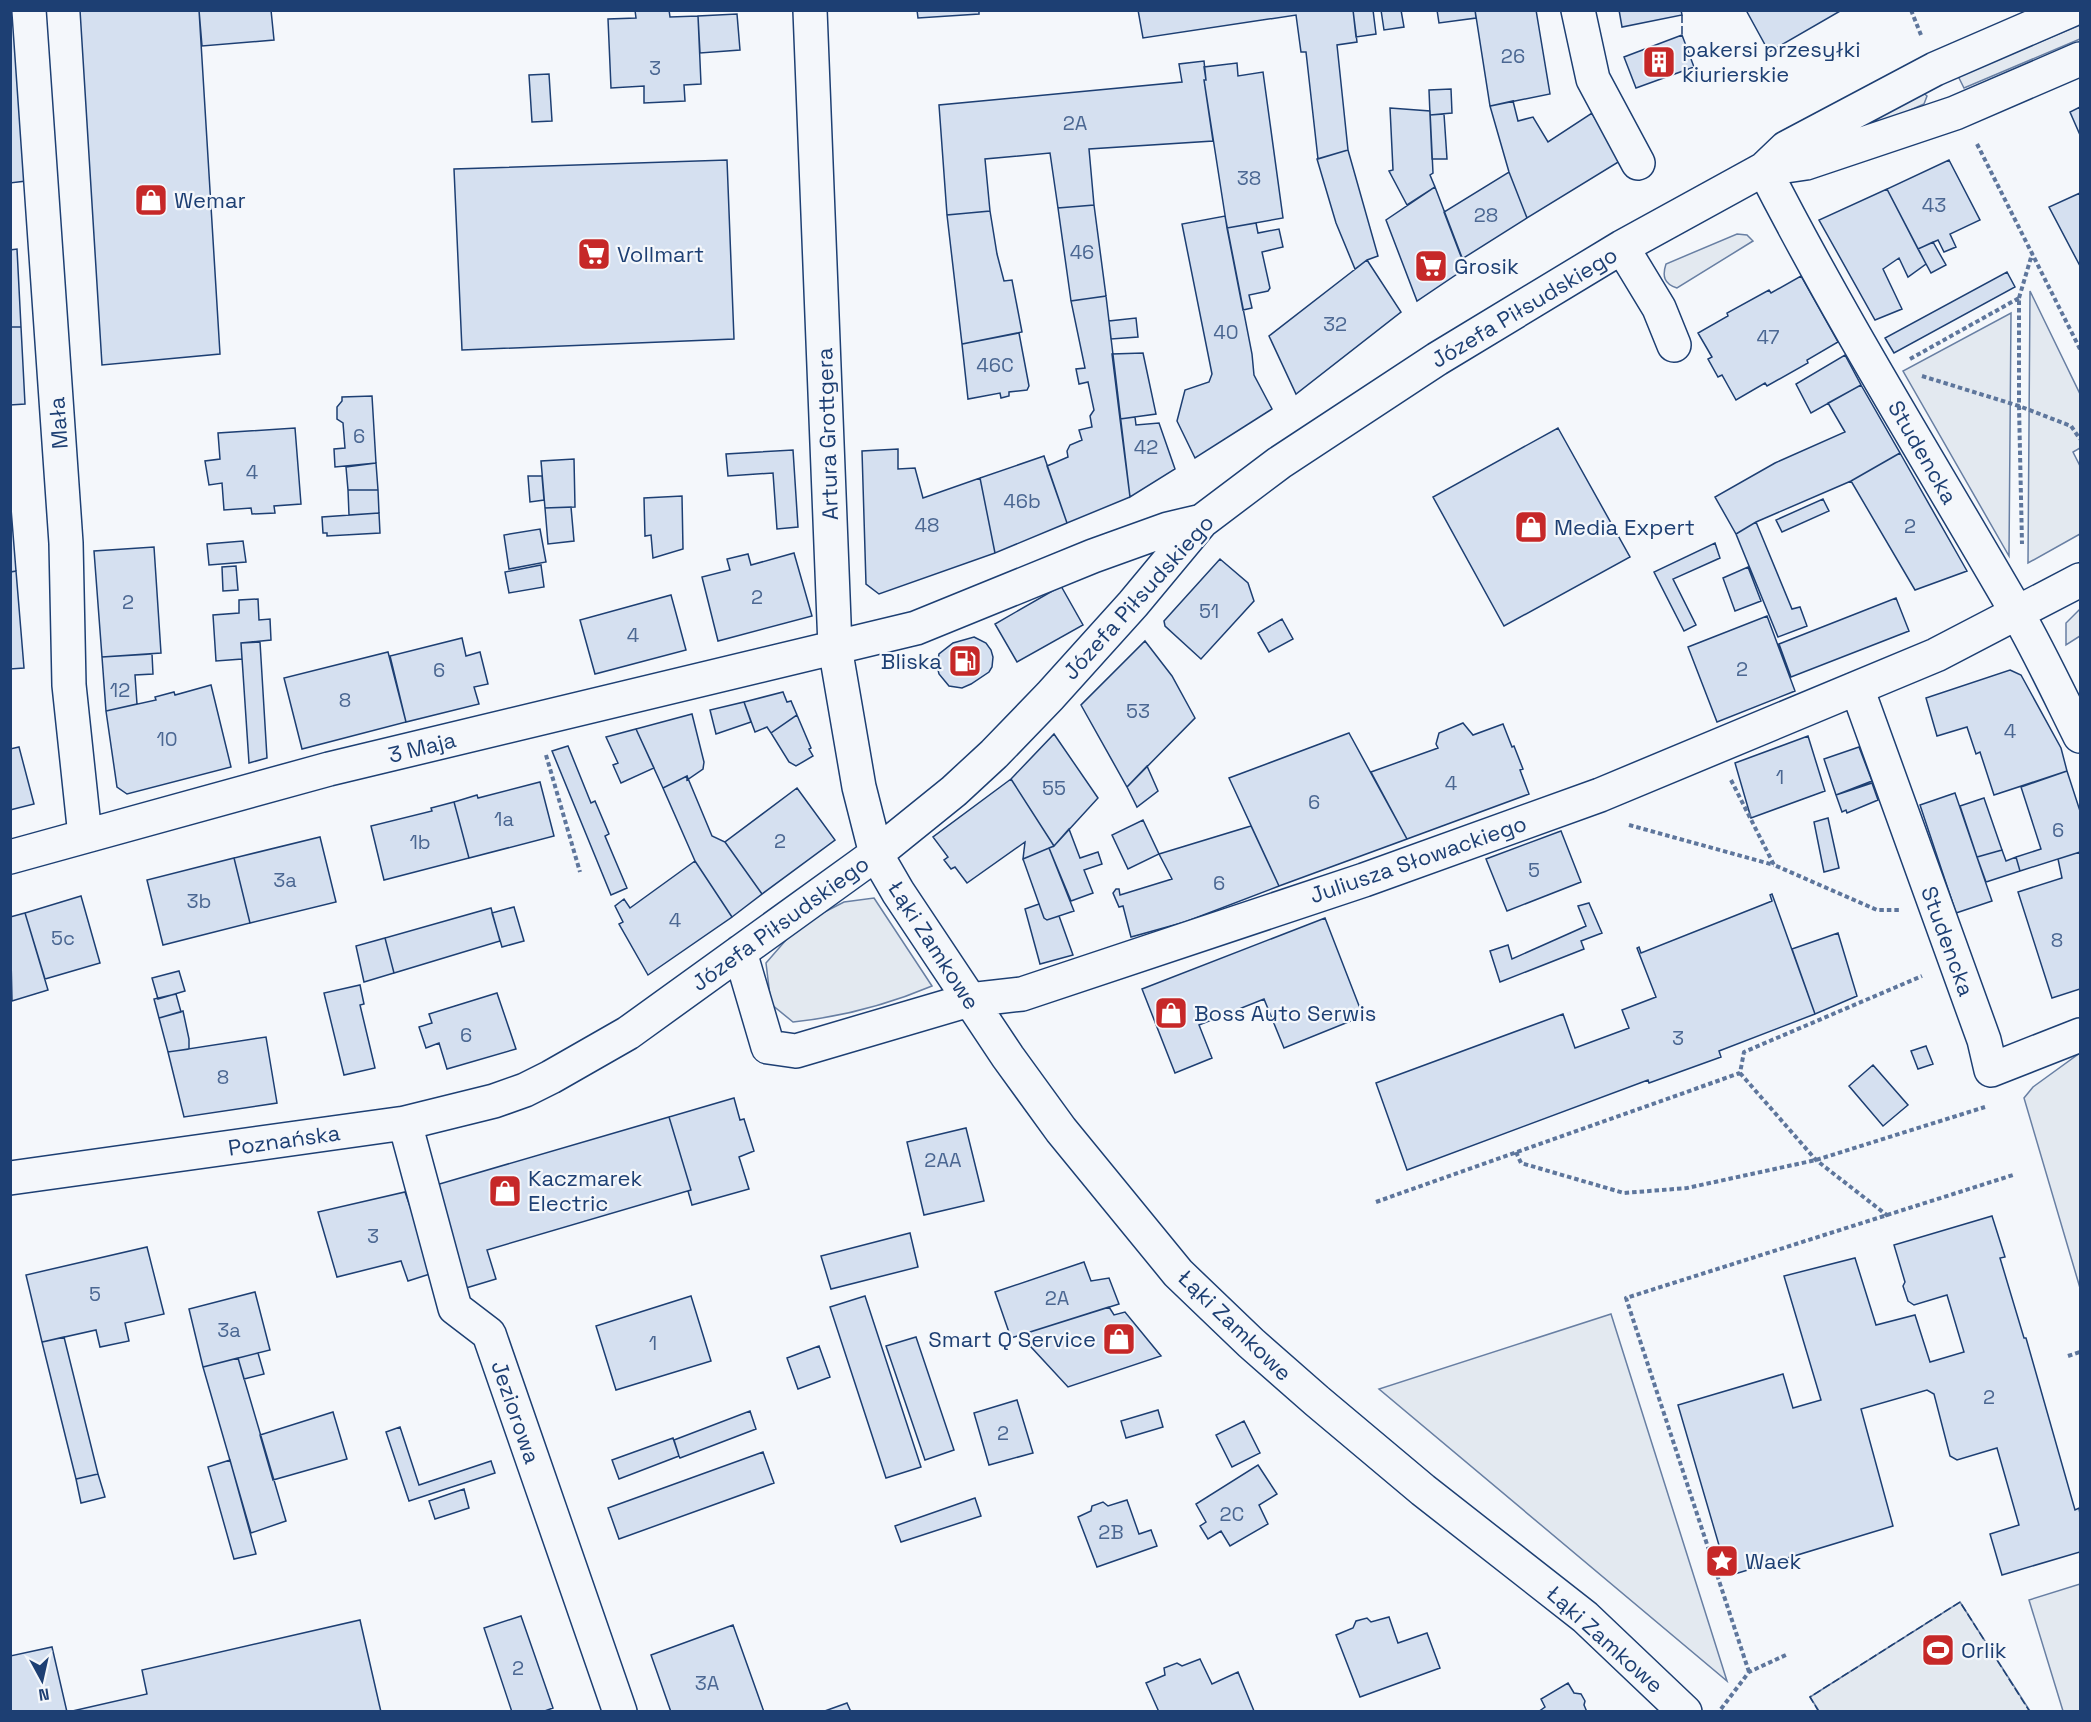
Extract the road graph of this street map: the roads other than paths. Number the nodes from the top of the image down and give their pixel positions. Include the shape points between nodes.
1 (28, 10) edge
2 (810, 10) edge
3 (1578, 10) edge
4 (2071, 10) edge
5 (2080, 59) edge
6 (1638, 163) dead end
7 (1764, 169) junction
8 (1622, 247) junction
9 (1674, 345) dead end
10 (1202, 520) junction
11 (2080, 580) edge
12 (2017, 614) junction
13 (836, 647) junction
14 (1857, 688) junction
15 (2080, 736) edge
16 (85, 836) junction
17 (876, 854) junction
18 (10, 857) edge
19 (740, 952) junction
20 (969, 1000) junction
21 (2080, 1035) edge
22 (551, 1077) joint
23 (405, 1123) junction
24 (10, 1178) edge
25 (620, 1712) edge
26 (1685, 1712) edge

1 - 16 street, Mała via 66,543 69,685
2 - 13 street, Artura Grottgera
3 - 6 street via 1593,79
4 - 7 street, Józefa Piłsudskiego via 1935,69 1786,148
5 - 7 street, Józefa Piłsudskiego via 1955,113 1806,163
7 - 8 street, Józefa Piłsudskiego
7 - 12 street, Studencka via 1793,225 1887,371
8 - 9 street via 1659,308
8 - 10 street, Józefa Piłsudskiego via 1437,359 1279,463
10 - 13 street, 3 Maja via 1093,556 916,627
10 - 17 street, Józefa Piłsudskiego via 1133,604 994,754
11 - 12 street, Juliusza Słowackiego
12 - 14 street, Juliusza Słowackiego via 1936,655
12 - 15 street, Studencka
13 - 16 street, 3 Maja via 329,769
13 - 17 street, Artura Grottgera via 859,787
14 - 20 street, Juliusza Słowackiego via 1600,795 1372,877 1022,994
14 - 21 street, Studencka via 1984,1040 1991,1070
16 - 18 street, 3 Maja
17 - 19 street, Józefa Piłsudskiego
17 - 20 street, Łąki Zamkowe
19 - 20 street, Juliusza Słowackiego via 768,1047 796,1051
19 - 22 street, Józefa Piłsudskiego via 628,1033
20 - 26 street, Łąki Zamkowe via 1061,1130 1178,1272 1317,1401 1585,1617
22 - 23 street, Poznańska via 494,1101
23 - 24 street, Poznańska
23 - 25 street, Jeziorowa via 455,1308 489,1334

